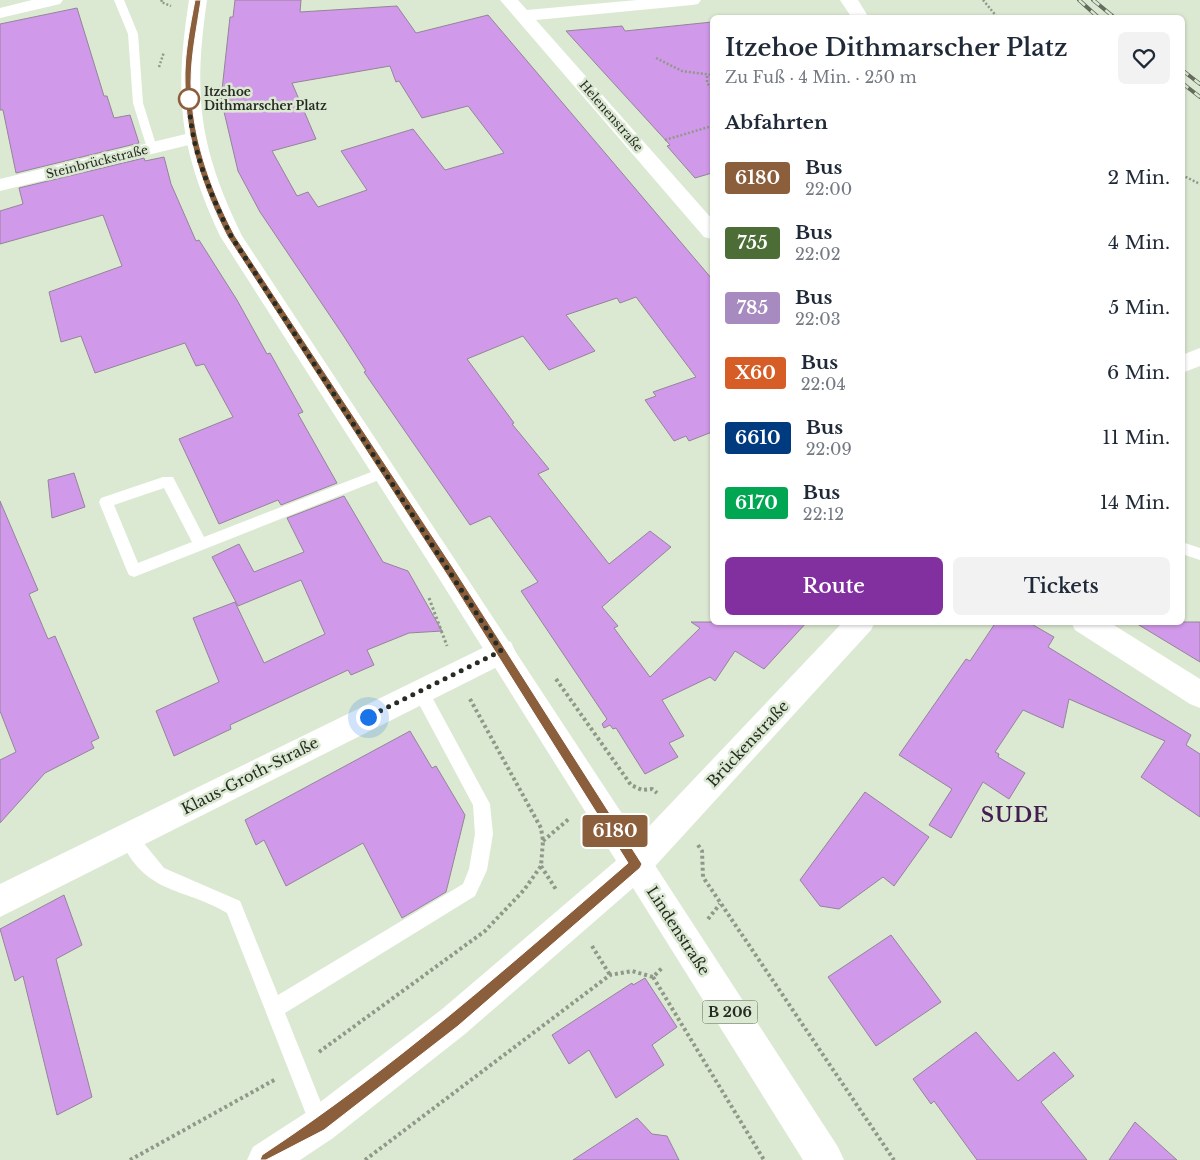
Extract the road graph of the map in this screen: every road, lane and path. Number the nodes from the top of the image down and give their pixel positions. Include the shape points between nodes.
1 (54, 0) edge
2 (119, 0) edge
3 (198, 0) edge
4 (509, 0) edge
5 (692, 0) edge
6 (849, 0) edge
7 (983, 0) edge
8 (0, 13) edge
9 (859, 15) edge
10 (996, 15) edge
11 (523, 16) junction
12 (656, 58) dead end
13 (710, 75) edge
14 (707, 76) junction
15 (710, 87) edge
16 (710, 127) edge
17 (194, 138) junction
18 (152, 148) junction
19 (639, 148) junction
20 (1185, 176) edge
21 (1200, 184) edge
22 (0, 185) edge
23 (710, 230) edge
24 (1200, 356) edge
25 (1185, 364) edge
26 (384, 472) junction
27 (200, 544) junction
28 (1185, 549) edge
29 (1200, 554) edge
30 (858, 625) edge
31 (1090, 625) edge
32 (501, 651) junction
33 (555, 676) dead end
34 (420, 691) junction
35 (1200, 695) edge
36 (623, 774) dead end
37 (128, 837) junction
38 (543, 841) dead end
39 (636, 864) junction
40 (0, 901) edge
41 (687, 944) junction
42 (653, 978) junction
43 (275, 1008) junction
44 (297, 1067) junction
45 (320, 1125) junction
46 (130, 1160) edge
47 (266, 1160) edge
48 (365, 1160) edge
49 (764, 1160) edge
50 (825, 1160) edge
51 (894, 1160) edge

1 - 8 street
2 - 18 lane via 132,34 138,103
3 - 17 street, Lindenstraße via 188,83
4 - 11 street, Helenenstraße
5 - 11 street
6 - 9 street
7 - 10 path
11 - 19 street, Helenenstraße
12 - 14 path via 676,69
13 - 14 path
14 - 15 path
16 - 19 path
17 - 18 street, Steinbrückstraße
17 - 26 street, Lindenstraße via 211,196 231,236
18 - 22 street, Steinbrückstraße
19 - 23 street, Helenenstraße
20 - 21 path
24 - 25 street
26 - 27 lane
26 - 32 street, Lindenstraße
27 - 27 lane via 134,571 106,502 168,481
28 - 29 lane
30 - 39 street, Brückenstraße
31 - 35 street
32 - 34 street, Klaus-Groth-Straße
32 - 39 street, Lindenstraße
33 - 36 path
34 - 37 street, Klaus-Groth-Straße
34 - 43 lane via 481,804 484,834 478,870 469,890
37 - 40 street, Klaus-Groth-Straße
37 - 43 lane via 157,874 220,896 234,907
38 - 44 path via 541,866 524,890 485,931
39 - 41 street, Lindenstraße / B 206
39 - 45 street, Brückenstraße via 453,1022
41 - 42 path
41 - 50 street, Lindenstraße / B 206
41 - 51 path via 720,904
42 - 48 path via 643,971 628,970 610,975
42 - 49 path
43 - 44 lane
44 - 45 lane
44 - 46 path
45 - 47 street, Brückenstraße

